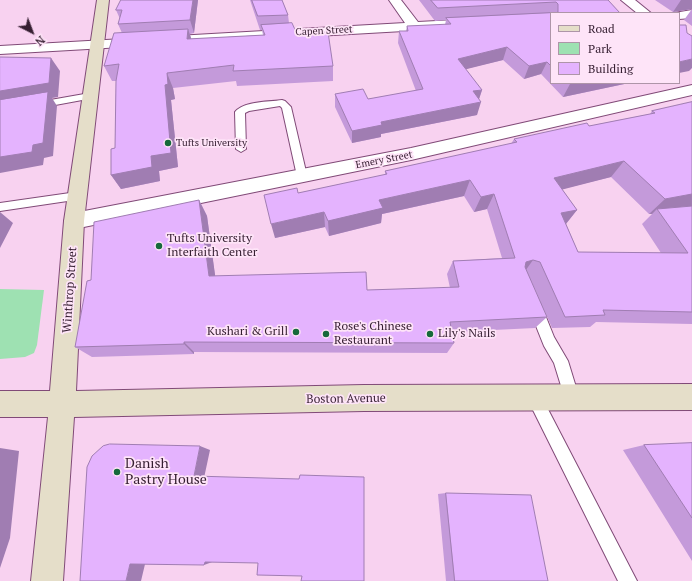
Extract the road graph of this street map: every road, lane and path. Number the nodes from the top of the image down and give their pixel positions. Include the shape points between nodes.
1 (102, 0) edge
2 (395, 0) edge
3 (627, 0) edge
4 (644, 12) edge
5 (692, 14) edge
6 (680, 15) edge
7 (490, 22) edge
8 (414, 26) junction
9 (98, 44) junction
10 (0, 50) edge
11 (692, 90) edge
12 (90, 96) junction
13 (26, 107) edge
14 (241, 149) dead end
15 (302, 176) junction
16 (78, 196) junction
17 (0, 207) edge
18 (74, 221) junction
19 (529, 293) edge
20 (534, 397) junction
21 (571, 397) junction
22 (692, 397) edge
23 (0, 404) edge
24 (62, 404) junction
25 (47, 581) edge
26 (628, 581) edge

1 - 9 street, Winthrop Street
2 - 8 street
3 - 4 street
5 - 6 street
7 - 8 street, Capen Street
8 - 9 street, Capen Street
9 - 10 street, Capen Street
9 - 12 street, Winthrop Street
11 - 15 street, Emery Street
12 - 13 lane
12 - 16 street, Winthrop Street
14 - 15 lane via 240,112 246,108 282,103 286,106
15 - 18 street, Emery Street
16 - 17 lane
16 - 18 street, Winthrop Street
18 - 24 street, Winthrop Street
19 - 21 lane via 549,341 561,360
20 - 21 street, Boston Avenue
20 - 24 street, Boston Avenue
20 - 26 lane
21 - 22 street, Boston Avenue
23 - 24 street, Boston Avenue
24 - 25 street, Winthrop Street

